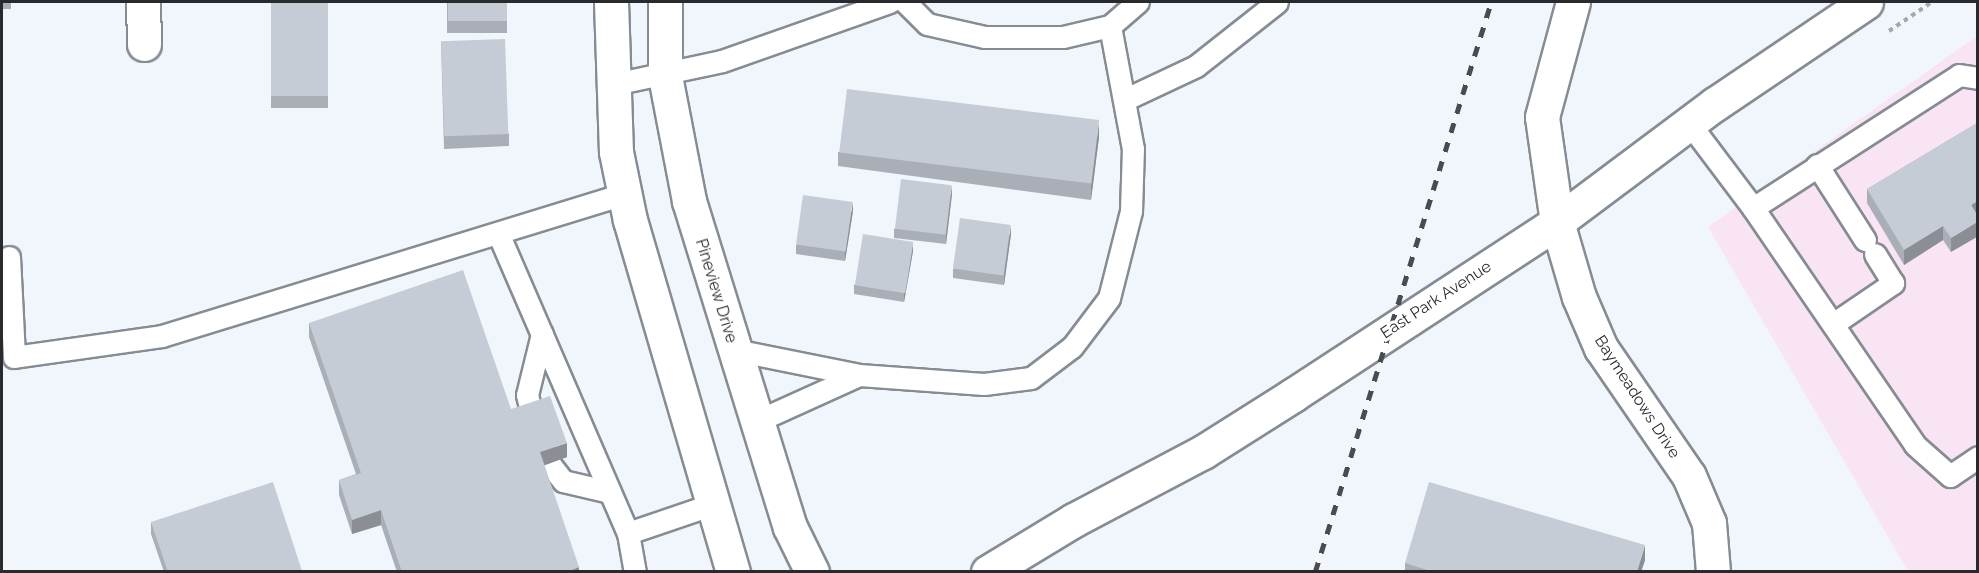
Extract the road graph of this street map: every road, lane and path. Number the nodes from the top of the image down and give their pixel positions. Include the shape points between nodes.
1 (143, 2) edge
2 (611, 2) edge
3 (665, 2) edge
4 (890, 2) edge
5 (905, 2) edge
6 (1138, 2) edge
7 (1277, 2) edge
8 (1573, 2) edge
9 (1866, 2) edge
10 (1110, 26) junction
11 (144, 44) dead end
12 (665, 76) junction
13 (1977, 78) edge
14 (614, 84) junction
15 (1126, 99) junction
16 (1689, 123) junction
17 (1817, 165) junction
18 (624, 194) junction
19 (1753, 208) junction
20 (1557, 222) junction
21 (498, 233) junction
22 (9, 257) dead end
23 (1833, 324) junction
24 (542, 334) junction
25 (735, 350) junction
26 (859, 375) junction
27 (532, 416) edge
28 (757, 421) junction
29 (1977, 457) edge
30 (549, 463) edge
31 (610, 492) junction
32 (713, 504) junction
33 (628, 533) junction
34 (635, 572) edge
35 (733, 572) edge
36 (812, 572) edge
37 (988, 572) edge
38 (1713, 572) edge

1 - 11 street
2 - 14 street
3 - 12 street, Pineview Drive
4 - 12 lane via 819,29
5 - 10 lane via 927,24 984,37 1063,37
6 - 10 lane
7 - 15 lane via 1196,66
8 - 20 street, Baymeadows Drive via 1542,117
9 - 16 street, East Park Avenue
10 - 15 lane
12 - 14 lane
12 - 25 street, Pineview Drive via 688,201
13 - 17 lane via 1959,75
14 - 18 street via 616,152
15 - 26 lane via 1133,149 1131,211 1109,298 1072,347 1031,378 984,384
16 - 19 lane
16 - 20 street, East Park Avenue
17 - 19 lane
17 - 23 lane via 1893,284
18 - 21 lane
18 - 32 street
19 - 23 lane
20 - 37 street, East Park Avenue via 1203,452 1074,520
20 - 38 street, Baymeadows Drive via 1579,297 1601,348 1689,476 1709,523
21 - 22 lane via 162,336 14,357
21 - 24 lane
23 - 29 lane via 1915,445 1950,476
24 - 27 lane via 527,395
24 - 31 lane
25 - 26 lane
25 - 28 street, Pineview Drive
26 - 28 lane
28 - 36 street, Pineview Drive via 790,527
30 - 31 lane via 563,481
31 - 33 lane
32 - 33 lane
32 - 35 street
33 - 34 lane

